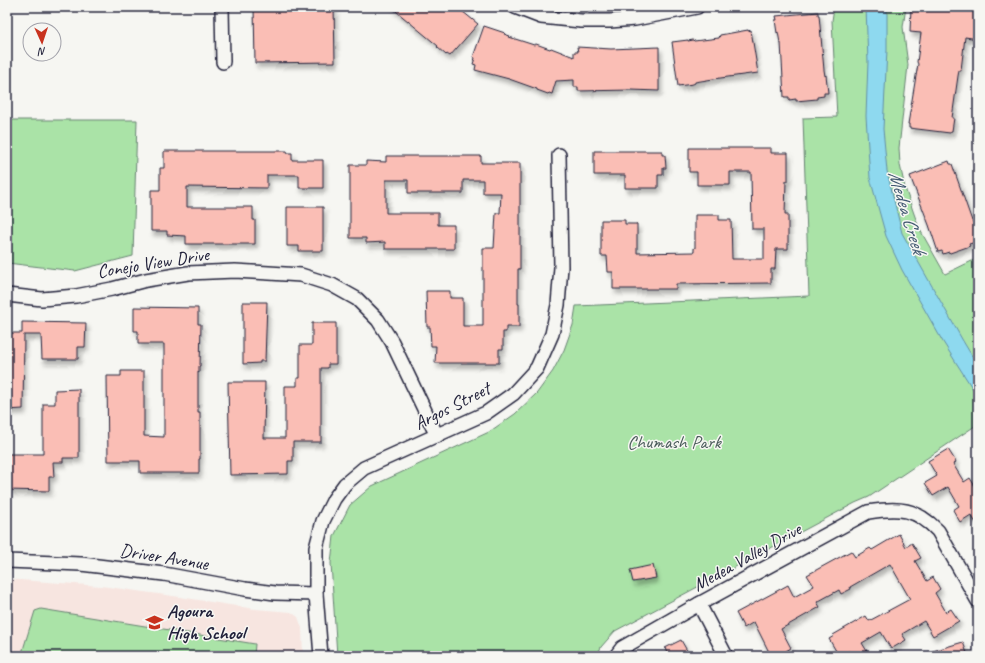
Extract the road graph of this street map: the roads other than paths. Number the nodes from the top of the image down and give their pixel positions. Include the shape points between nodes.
1 (222, 7) edge
2 (515, 7) edge
3 (697, 7) edge
4 (223, 62) dead end
5 (559, 155) dead end
6 (7, 295) edge
7 (437, 436) junction
8 (7, 561) edge
9 (316, 594) junction
10 (978, 601) edge
11 (700, 604) junction
12 (321, 656) edge
13 (616, 656) edge
14 (726, 656) edge

1 - 4 street
2 - 3 street via 541,17 610,21
5 - 7 street, Argos Street via 561,268 558,305 552,334 537,368 513,394 486,413
6 - 7 street, Conejo View Drive via 42,299 76,296 188,273 235,271 301,275 332,285 357,299 378,320 392,342
7 - 9 street, Argos Street via 364,468 345,484 323,521 316,548
8 - 9 street, Driver Avenue via 81,564 164,574 245,590
9 - 12 street, Argos Street
10 - 11 street, Medea Valley Drive via 938,531 924,519 903,509 886,509 868,512
11 - 13 street, Medea Valley Drive via 622,648
11 - 14 street

